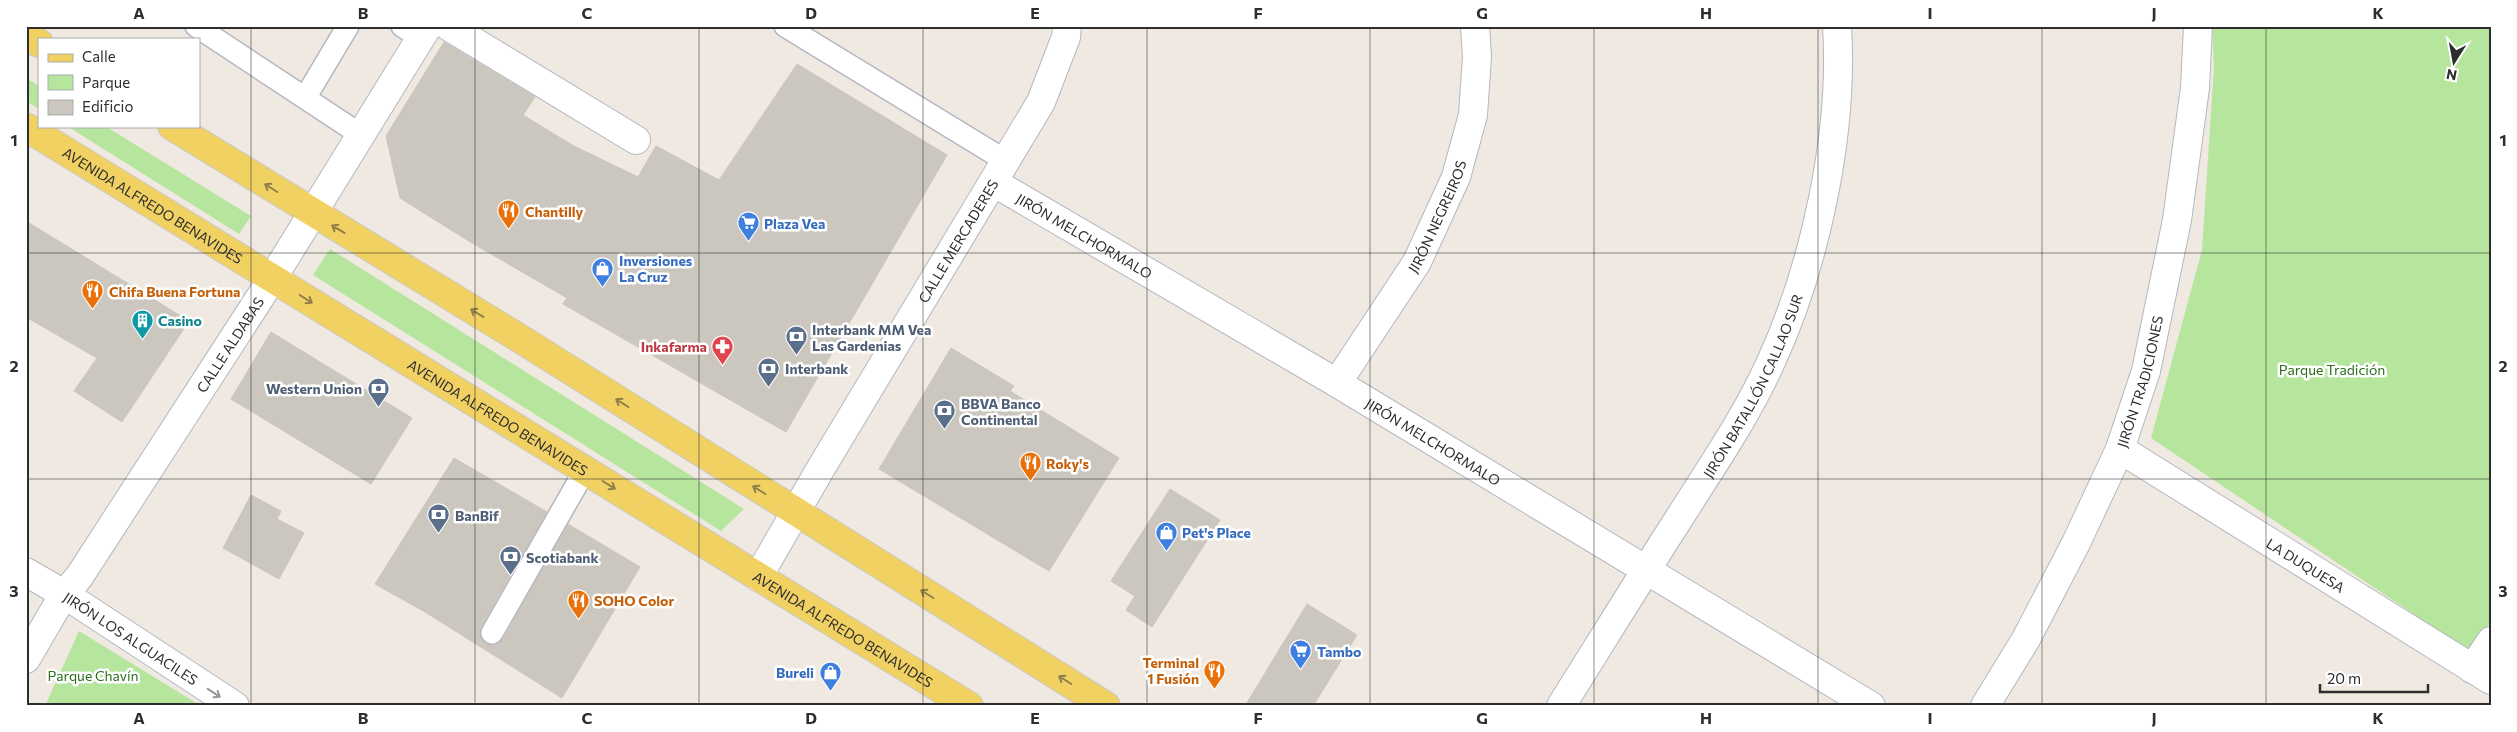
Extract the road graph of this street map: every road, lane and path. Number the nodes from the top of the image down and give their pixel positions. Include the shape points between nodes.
1 (196, 26) edge
2 (348, 26) edge
3 (448, 26) edge
4 (786, 26) edge
5 (1067, 26) edge
6 (1476, 26) edge
7 (1836, 26) edge
8 (2198, 26) edge
9 (417, 30) edge
10 (26, 36) edge
11 (38, 42) edge
12 (305, 98) junction
13 (26, 127) edge
14 (175, 128) edge
15 (361, 135) junction
16 (636, 140) dead end
17 (1000, 172) junction
18 (312, 213) junction
19 (272, 279) junction
20 (1337, 384) junction
21 (2120, 449) junction
22 (585, 470) junction
23 (795, 513) junction
24 (1645, 570) junction
25 (26, 572) edge
26 (758, 577) junction
27 (64, 594) junction
28 (492, 633) dead end
29 (2491, 641) edge
30 (26, 659) edge
31 (2482, 675) edge
32 (235, 706) edge
33 (969, 706) edge
34 (1106, 706) edge
35 (1561, 706) edge
36 (1870, 706) edge
37 (1985, 706) edge

1 - 12 lane
2 - 12 lane
3 - 16 street
4 - 17 lane
5 - 17 street, CALLE MERCADERES via 1042,102
6 - 20 street, JIRÓN NEGREIROS via 1473,115 1456,177 1417,262
7 - 24 street, JIRÓN BATALLÓN CALLAO SUR via 1833,138 1818,224 1796,302 1742,420
8 - 21 street, JIRÓN TRADICIONES via 2195,88 2176,229 2146,371
9 - 15 street, CALLE ALDABAS
10 - 11 main road
12 - 15 lane
13 - 19 main road, AVENIDA ALFREDO BENAVIDES
18 -> 14 main road
15 - 18 street, CALLE ALDABAS
17 - 20 street, JIRÓN MELCHORMALO
17 - 23 street, CALLE MERCADERES
18 - 19 street, CALLE ALDABAS
23 -> 18 main road via 519,338
19 -> 22 main road, AVENIDA ALFREDO BENAVIDES
19 - 27 street, CALLE ALDABAS via 79,577
20 - 24 street, JIRÓN MELCHORMALO
21 - 31 street, LA DUQUESA
21 - 37 street, JIRÓN TRADICIONES via 2076,544 2026,639
22 -> 26 main road, AVENIDA ALFREDO BENAVIDES
22 - 28 lane
23 - 26 street, CALLE MERCADERES
34 -> 23 main road
24 - 35 street, JIRÓN BATALLÓN CALLAO SUR
24 - 36 street, JIRÓN MELCHORMALO
25 - 27 street, JIRÓN LOS ALGUACILES
26 - 33 main road, AVENIDA ALFREDO BENAVIDES
27 - 30 street, CALLE ALDABAS
27 -> 32 street, JIRÓN LOS ALGUACILES
29 - 31 street

